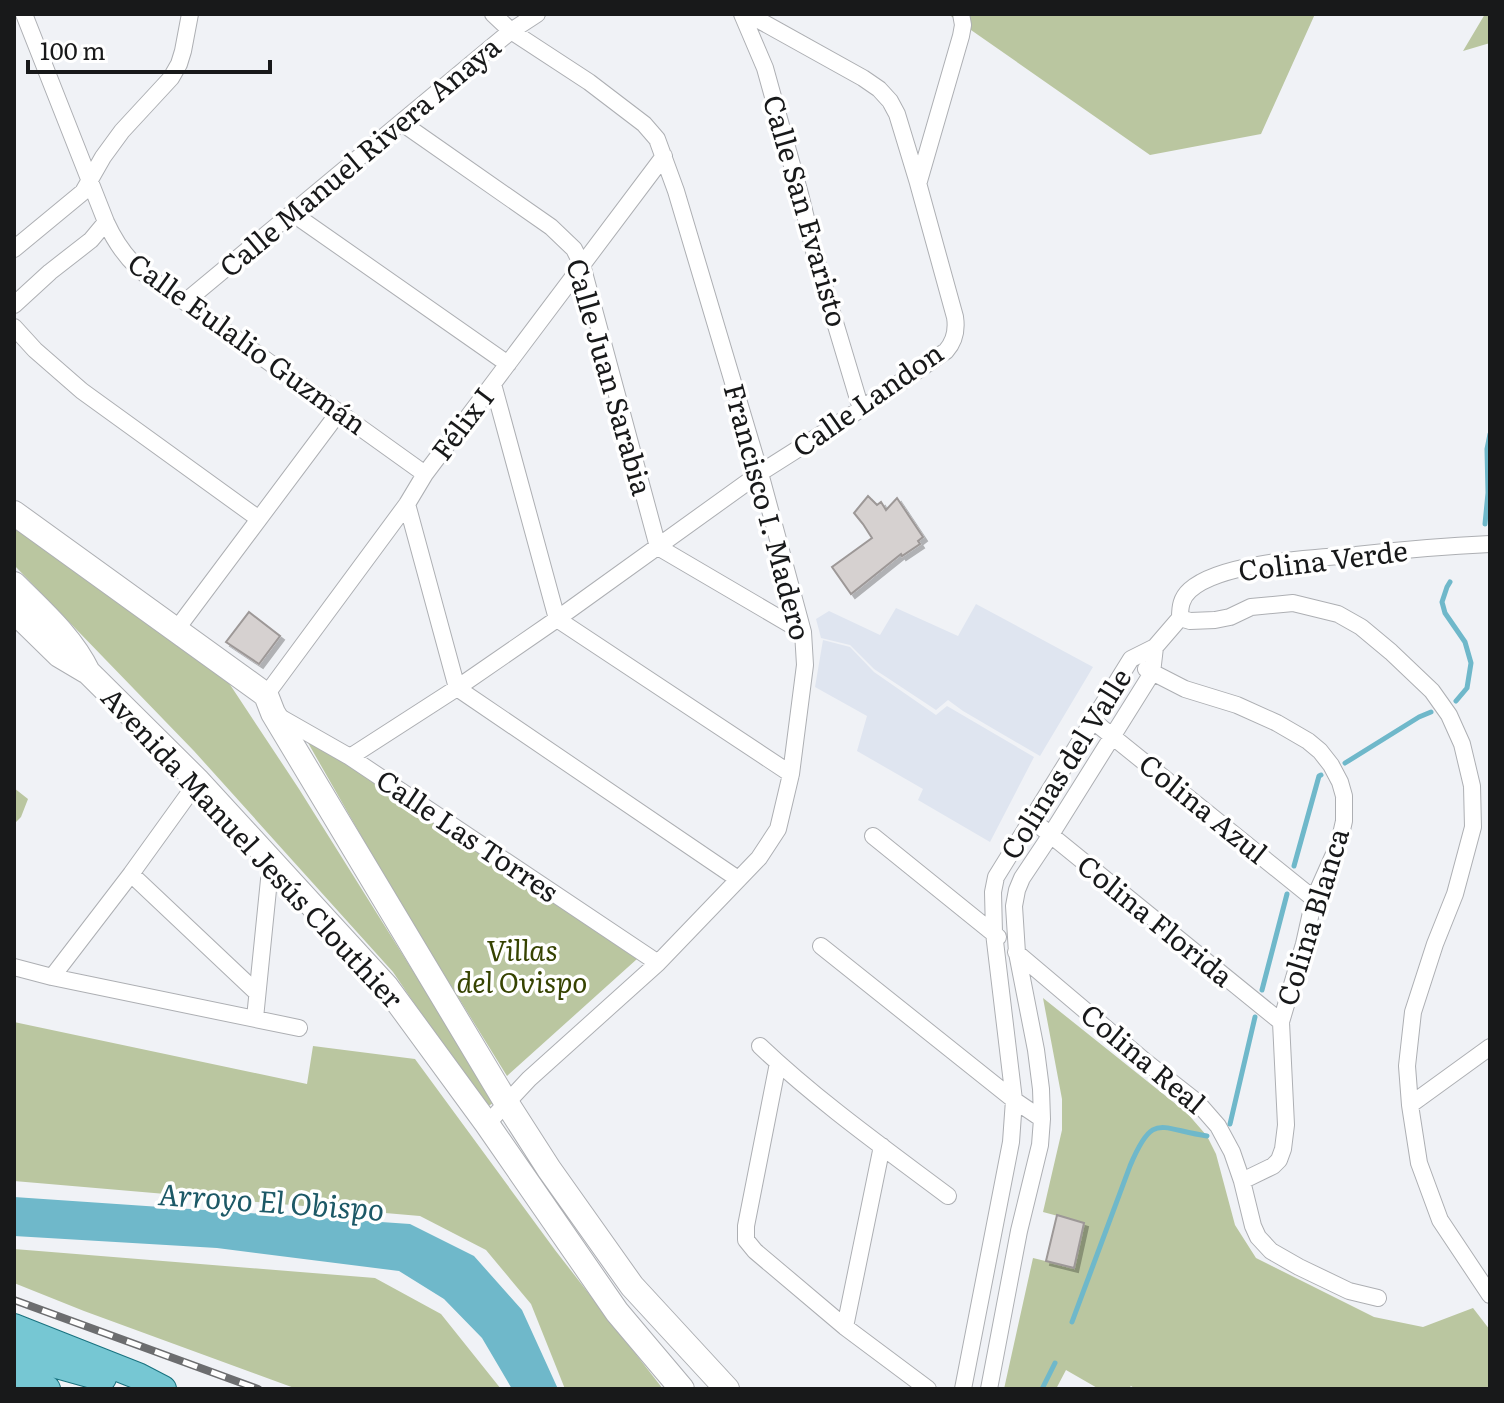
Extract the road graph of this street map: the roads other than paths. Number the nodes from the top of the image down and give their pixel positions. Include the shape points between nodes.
1 (24, 14) edge
2 (493, 14) edge
3 (537, 14) edge
4 (745, 14) edge
5 (962, 16) edge
6 (184, 18) edge
7 (511, 31) junction
8 (402, 123) junction
9 (664, 156) junction
10 (90, 181) junction
11 (918, 183) junction
12 (292, 213) junction
13 (106, 222) junction
14 (14, 249) edge
15 (582, 265) junction
16 (185, 302) junction
17 (14, 305) edge
18 (14, 327) edge
19 (508, 364) junction
20 (493, 384) junction
21 (861, 409) junction
22 (339, 412) junction
23 (760, 473) junction
24 (425, 474) junction
25 (407, 504) junction
26 (14, 513) edge
27 (259, 519) junction
28 (1490, 544) edge
29 (658, 547) junction
30 (14, 584) edge
31 (14, 611) edge
32 (1180, 618) junction
33 (557, 619) junction
34 (176, 630) junction
35 (803, 632) junction
36 (1155, 647) junction
37 (1131, 659) junction
38 (88, 672) junction
39 (1152, 673) junction
40 (457, 688) junction
41 (269, 704) junction
42 (1092, 720) junction
43 (1112, 735) junction
44 (350, 757) junction
45 (791, 774) junction
46 (198, 781) junction
47 (1031, 819) junction
48 (873, 836) dead end
49 (1050, 836) junction
50 (271, 860) junction
51 (131, 874) junction
52 (738, 879) junction
53 (1314, 899) junction
54 (994, 933) junction
55 (821, 946) dead end
56 (1017, 953) junction
57 (658, 963) junction
58 (14, 967) edge
59 (52, 977) junction
60 (256, 992) junction
61 (255, 1018) junction
62 (1281, 1022) junction
63 (299, 1028) dead end
64 (760, 1046) dead end
65 (1490, 1047) edge
66 (778, 1063) junction
67 (1014, 1100) junction
68 (506, 1102) junction
69 (1410, 1105) junction
70 (1042, 1119) junction
71 (487, 1124) junction
72 (882, 1146) junction
73 (1242, 1181) junction
74 (948, 1196) dead end
75 (1490, 1295) edge
76 (1378, 1298) dead end
77 (14, 1327) edge
78 (845, 1327) junction
79 (14, 1353) edge
80 (14, 1379) edge
81 (47, 1389) edge
82 (140, 1389) edge
83 (163, 1389) edge
84 (682, 1389) edge
85 (727, 1389) edge
86 (928, 1389) edge
87 (963, 1389) edge
88 (989, 1389) edge

1 - 10 street, Calle Eulalio Guzmán
2 - 7 street, Francisco I. Madero
3 - 7 street, Calle Manuel Rivera Anaya
4 - 11 street, Calle Landon via 879,89 897,114
4 - 21 street, Calle San Evaristo
5 - 11 street via 961,36
6 - 10 street via 183,51 171,78 122,131
7 - 8 street, Calle Manuel Rivera Anaya
7 - 9 street, Francisco I. Madero via 644,124
8 - 12 street, Calle Manuel Rivera Anaya
8 - 15 street, Calle Juan Sarabia via 551,227
9 - 15 street, Félix I
9 - 23 street, Francisco I. Madero
10 - 13 street, Calle Eulalio Guzmán
10 - 14 street
11 - 21 street, Calle Landon via 955,317 955,336 946,351
12 - 16 street, Calle Manuel Rivera Anaya
12 - 19 street
13 - 16 street, Calle Eulalio Guzmán via 136,268
13 - 17 street
15 - 19 street, Félix I
15 - 29 street, Calle Juan Sarabia
16 - 22 street, Calle Eulalio Guzmán
18 - 27 street via 82,391
19 - 20 street, Félix I
20 - 24 street, Félix I
20 - 33 street
21 - 23 street, Calle Landon
22 - 24 street, Calle Eulalio Guzmán
22 - 27 street
23 - 29 street, Calle Landon
23 - 35 street, Francisco I. Madero
24 - 25 street, Félix I
25 - 40 street
25 - 41 street, Félix I
26 - 34 street, Avenida Manuel Jesús Clouthier
27 - 34 street
28 - 32 street, Colina Verde via 1253,565 1190,589
29 - 33 street, Calle Landon
29 - 35 street
30 - 38 street, Avenida Manuel Jesús Clouthier via 70,640
31 - 38 street via 59,655
32 - 36 street
32 - 69 street via 1215,620 1251,607 1293,603 1338,614 1391,652 1449,715 1472,786 1473,827 1413,1012 1407,1066
33 - 40 street, Calle Landon
33 - 45 street
34 - 41 street, Avenida Manuel Jesús Clouthier
35 - 45 street, Francisco I. Madero via 805,665
36 - 37 street, Colinas del Valle
36 - 39 street, Colinas del Valle
37 - 39 street, Colina Blanca
37 - 42 street, Colinas del Valle
38 - 46 street, Avenida Manuel Jesús Clouthier
39 - 43 street, Colinas del Valle
39 - 53 street, Colina Blanca via 1277,723 1308,741 1331,765 1344,796 1344,821
40 - 44 street, Calle Landon
40 - 52 street
41 - 44 street, Calle Las Torres
41 - 68 street, Avenida Manuel Jesús Clouthier
42 - 43 street, Colina Azul
42 - 47 street, Colinas del Valle
43 - 49 street, Colinas del Valle
43 - 53 street, Colina Azul
44 - 57 street, Calle Las Torres
45 - 52 street, Francisco I. Madero via 778,829
46 - 50 street, Avenida Manuel Jesús Clouthier
46 - 51 street
47 - 49 street, Colina Florida
47 - 54 street, Colinas del Valle via 996,877
48 - 54 street, Colina Real
49 - 56 street, Colinas del Valle via 1017,890
49 - 62 street, Colina Florida
50 - 60 street
50 - 71 street, Avenida Manuel Jesús Clouthier via 386,986
51 - 59 street
51 - 60 street
52 - 57 street, Francisco I. Madero
53 - 62 street, Colina Blanca
54 - 56 street, Colina Real
54 - 67 street, Colinas del Valle
55 - 67 street
56 - 70 street, Colinas del Valle via 1038,1063
56 - 73 street, Colina Real via 1197,1102 1218,1126
57 - 68 street, Francisco I. Madero
58 - 59 street
59 - 61 street
60 - 61 street
61 - 63 street
62 - 73 street, Colina Blanca via 1283,1149 1273,1166
64 - 66 street
65 - 69 street
66 - 72 street
66 - 78 street via 746,1240
67 - 70 street
67 - 87 street, Colinas del Valle via 1011,1142
68 - 71 street, Francisco I. Madero
68 - 85 street, Avenida Manuel Jesús Clouthier via 632,1286
69 - 75 street via 1419,1163 1440,1220
70 - 88 street, Colinas del Valle
71 - 84 street, Avenida Manuel Jesús Clouthier via 617,1312
72 - 74 street
72 - 78 street
73 - 76 street, Colina Real via 1253,1226 1271,1251 1349,1291
77 - 83 main road
78 - 86 street
79 - 82 main road
80 - 81 main road

